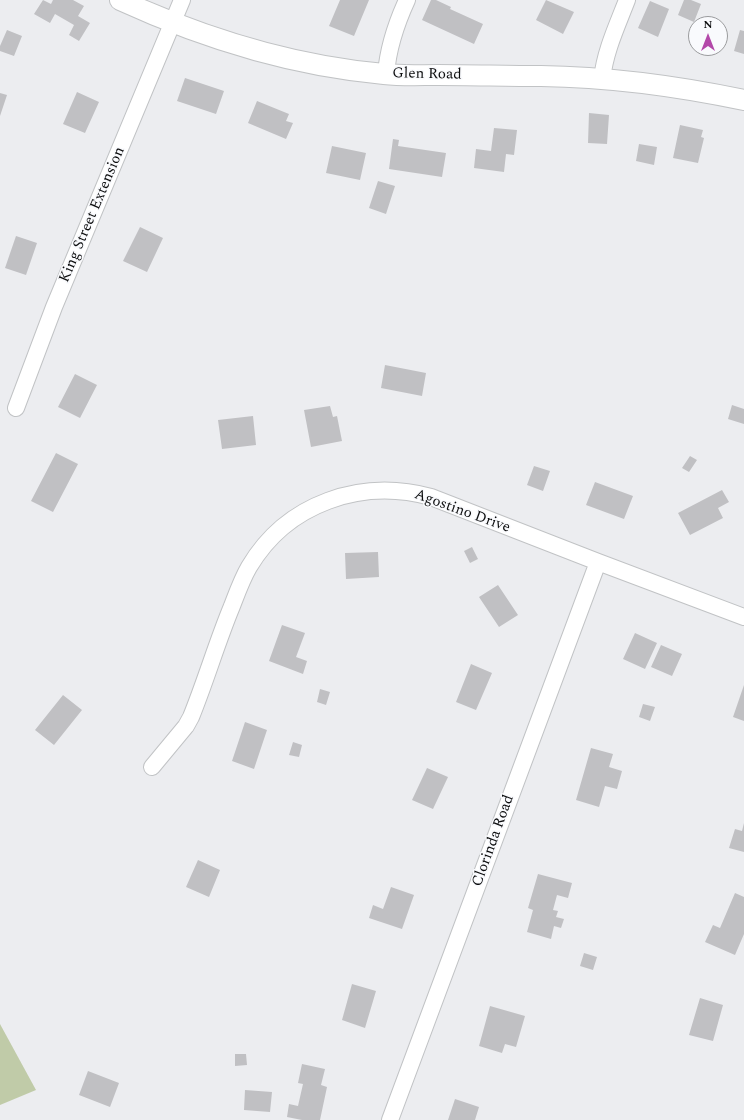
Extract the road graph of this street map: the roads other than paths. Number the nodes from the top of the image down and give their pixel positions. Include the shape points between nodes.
1 (120, 0) edge
2 (182, 0) edge
3 (407, 0) edge
4 (627, 0) edge
5 (173, 22) junction
6 (386, 74) junction
7 (602, 79) junction
8 (744, 100) edge
9 (16, 408) dead end
10 (598, 562) junction
11 (744, 617) edge
12 (152, 767) dead end
13 (390, 1120) edge

1 - 5 street, Glen Road
2 - 5 street, King Street Extension
3 - 6 street via 389,52
4 - 7 street via 608,48
5 - 6 street, Glen Road via 253,49 289,58 345,70
5 - 9 street, King Street Extension via 54,307
6 - 7 street, Glen Road
7 - 8 street, Glen Road via 660,84
10 - 11 street, Agostino Drive
10 - 12 street, Agostino Drive via 415,493 391,490 366,491 343,496 312,508 273,536 248,568 219,637 191,717
10 - 13 street, Clorinda Road

